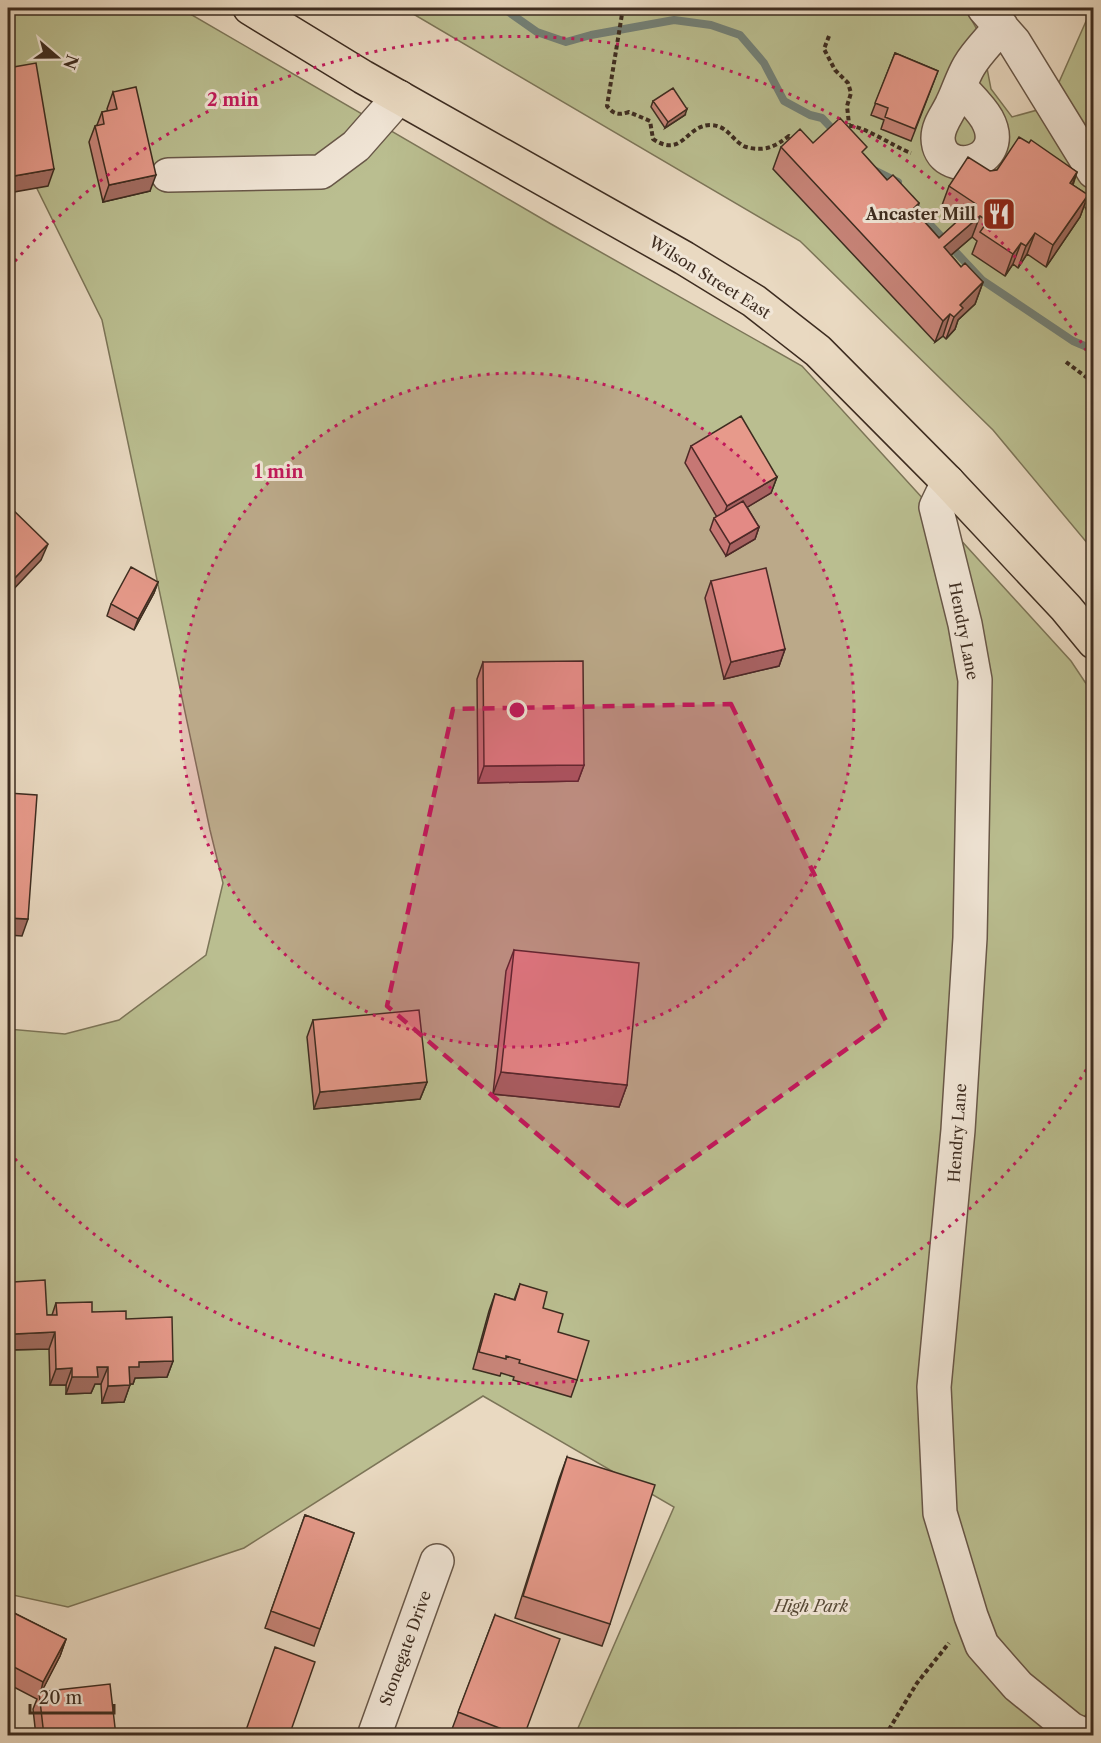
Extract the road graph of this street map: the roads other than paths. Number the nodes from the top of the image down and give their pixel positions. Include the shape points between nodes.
1 (250, 8) edge
2 (993, 17) edge
3 (960, 87) junction
4 (399, 97) junction
5 (1094, 172) edge
6 (168, 175) dead end
7 (948, 482) junction
8 (1094, 642) edge
9 (437, 1561) dead end
10 (374, 1736) edge
11 (1086, 1736) edge

1 - 4 main road, Wilson Street East
2 - 3 street
2 - 5 street via 1033,71
3 - 3 street via 939,128 938,140 942,152 965,164 978,160 989,150 992,136 987,119
4 - 6 street via 356,146 321,172
4 - 7 main road, Wilson Street East via 684,258 754,302 818,351
7 - 8 main road, Wilson Street East
7 - 11 street, Hendry Lane via 936,507 966,624 975,680 969,949 958,1130 934,1387 940,1513 982,1645 1018,1686 1071,1729
9 - 10 street, Stonegate Drive

